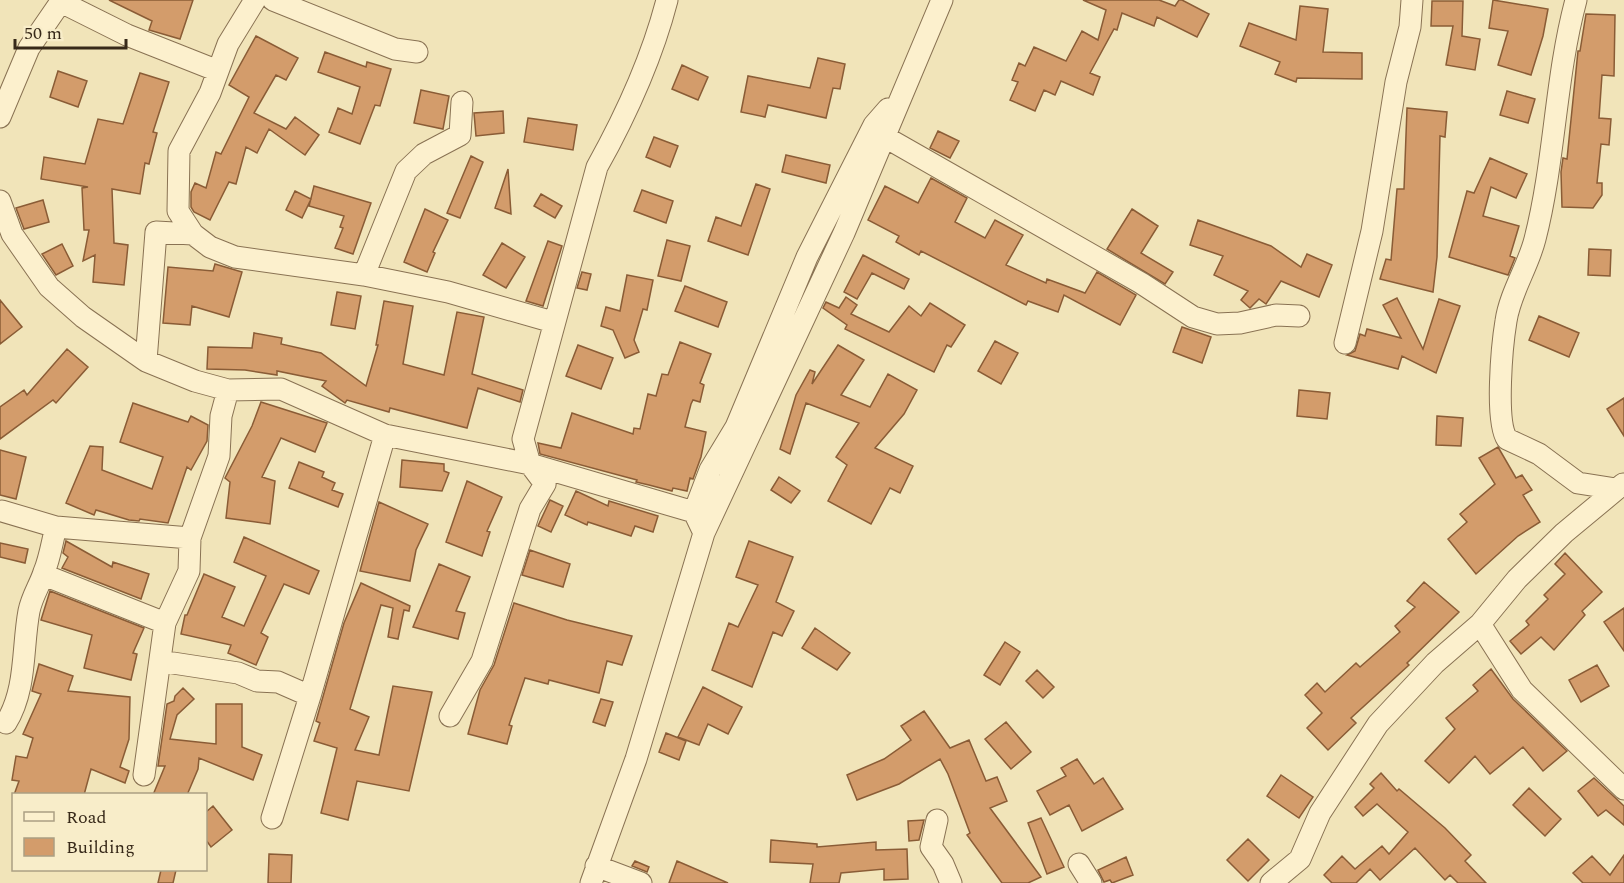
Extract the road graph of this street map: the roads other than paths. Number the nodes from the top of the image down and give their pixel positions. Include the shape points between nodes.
1 (255, 0) edge
2 (273, 0) edge
3 (667, 0) edge
4 (942, 0) edge
5 (1412, 0) edge
6 (1576, 0) edge
7 (61, 1) edge
8 (417, 52) dead end
9 (218, 71) junction
10 (900, 95) junction
11 (462, 102) dead end
12 (0, 117) edge
13 (885, 137) junction
14 (0, 201) edge
15 (193, 234) junction
16 (364, 275) junction
17 (1299, 316) dead end
18 (553, 322) junction
19 (1345, 343) dead end
20 (146, 361) junction
21 (228, 390) junction
22 (385, 435) junction
23 (530, 464) junction
24 (1620, 486) edge
25 (1, 512) edge
26 (694, 512) junction
27 (56, 527) junction
28 (704, 533) junction
29 (190, 538) junction
30 (44, 575) junction
31 (165, 623) junction
32 (1480, 624) junction
33 (160, 661) junction
34 (310, 696) junction
35 (450, 716) dead end
36 (6, 723) dead end
37 (144, 775) dead end
38 (1624, 789) edge
39 (272, 818) dead end
40 (937, 820) dead end
41 (1079, 864) dead end
42 (593, 875) edge
43 (641, 883) edge
44 (951, 883) edge
45 (1090, 883) edge
46 (1270, 883) edge

1 - 9 street via 228,44
2 - 8 street via 395,49
3 - 18 street via 650,52 597,167
4 - 10 street
5 - 19 street via 1372,231
6 - 24 street via 1535,240 1506,320 1500,422 1507,439 1539,454 1578,483
7 - 9 street via 128,35
7 - 12 street via 29,48
9 - 15 street via 179,151 178,211
10 - 13 street
10 - 26 street via 874,125 807,257 736,427 710,470
11 - 16 street via 460,135 424,154 406,171
13 - 17 street via 1142,283 1193,317 1217,324 1276,315
13 - 28 street
14 - 20 street via 12,234 49,287 83,317
15 - 16 street via 210,247 235,257
15 - 20 street via 156,232
16 - 18 street via 448,292
18 - 23 street via 523,439
20 - 21 street
21 - 22 street via 281,389
21 - 29 street via 221,416 219,456
22 - 23 street
22 - 34 street
23 - 26 street
23 - 35 street via 545,484 530,508 482,661
24 - 32 street via 1533,564
25 - 27 street
26 - 28 street
27 - 29 street
27 - 30 street
28 - 42 street via 636,759
29 - 31 street via 189,571
30 - 31 street
30 - 36 street via 38,581 29,611 16,707
31 - 33 street
32 - 38 street via 1522,690
32 - 46 street via 1435,663 1378,724 1320,813 1300,859
33 - 34 street via 278,682
33 - 37 street
34 - 39 street
40 - 44 street via 931,847
41 - 45 street
42 - 43 street

